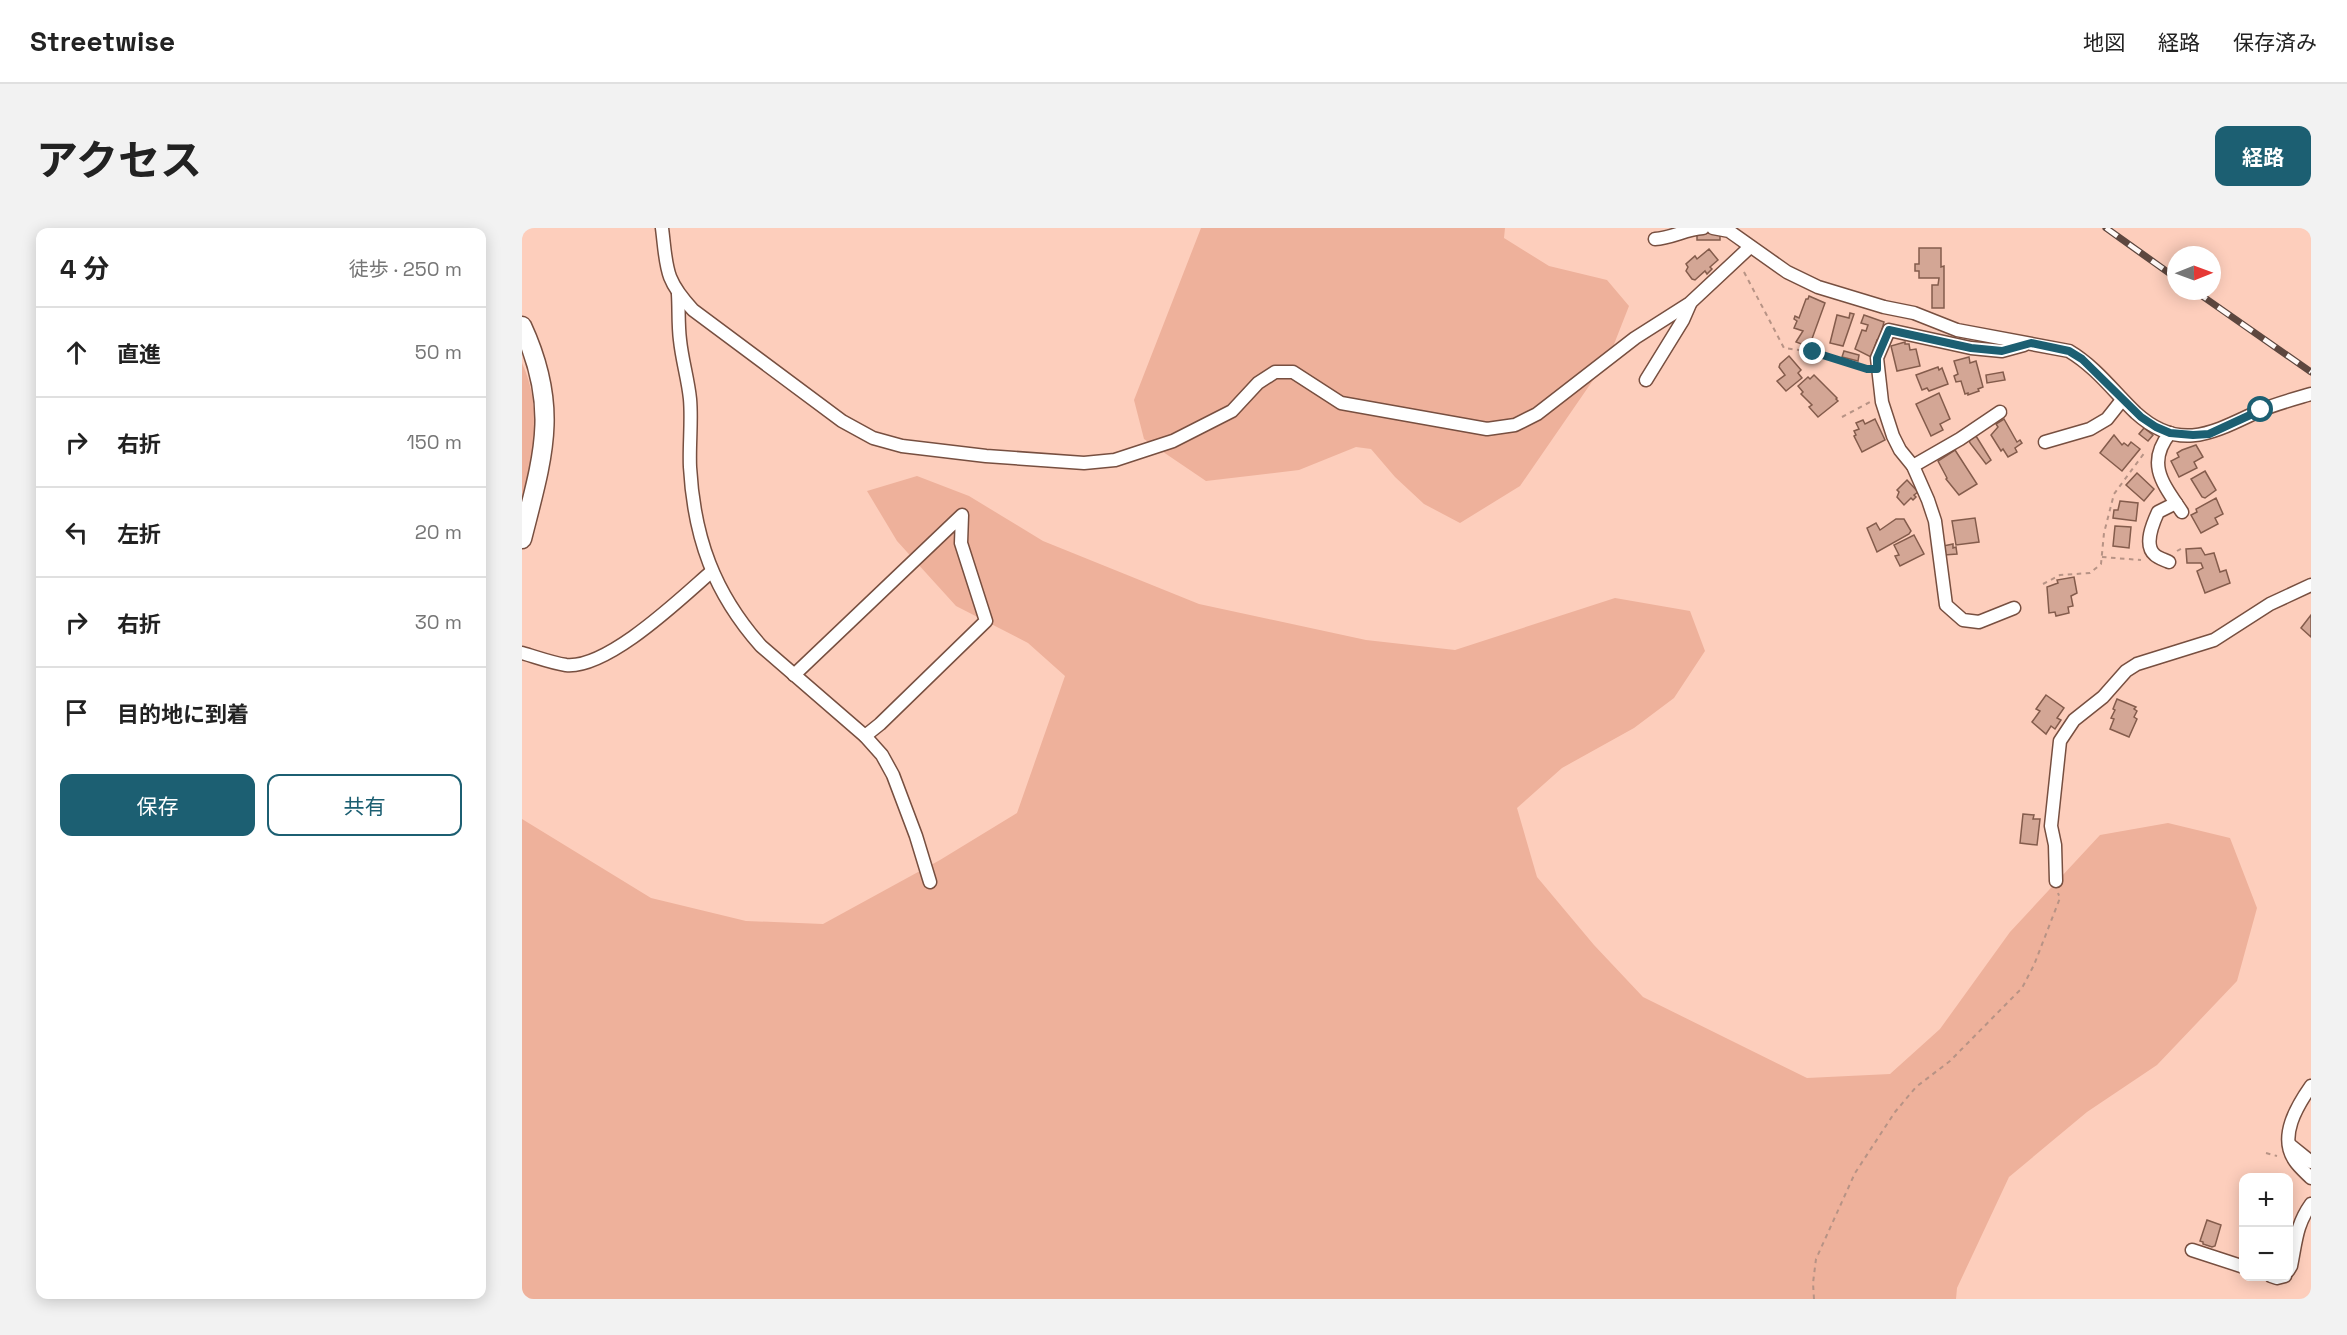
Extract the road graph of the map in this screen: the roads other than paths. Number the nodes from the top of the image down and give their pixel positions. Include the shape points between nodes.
1 (662, 228) edge
2 (1703, 228) edge
3 (1713, 228) edge
4 (1655, 239) dead end
5 (1750, 247) junction
6 (678, 294) junction
7 (1690, 303) junction
8 (522, 326) edge
9 (2031, 343) junction
10 (1646, 380) dead end
11 (2311, 394) edge
12 (2122, 400) junction
13 (2000, 412) dead end
14 (2168, 435) junction
15 (2045, 442) dead end
16 (1914, 466) junction
17 (522, 539) edge
18 (2169, 562) dead end
19 (711, 572) junction
20 (2311, 585) edge
21 (2014, 608) dead end
22 (522, 653) edge
23 (794, 675) junction
24 (865, 736) junction
25 (2056, 881) road end
26 (930, 882) dead end
27 (2311, 1086) edge
28 (2290, 1145) junction
29 (2311, 1162) edge
30 (2311, 1178) edge
31 (2311, 1204) edge
32 (2192, 1250) dead end
33 (2293, 1255) edge
34 (2239, 1265) edge

1 - 6 street via 667,274
2 - 4 street
3 - 5 street via 1729,231
5 - 7 street
5 - 9 street via 1818,287 1914,313 1957,330
6 - 7 street via 703,319 842,421 873,438 902,446 986,456 1084,462 1115,460 1173,441 1232,411 1258,383 1275,372 1293,372 1341,403 1487,429 1515,425 1537,414 1635,338
6 - 19 street via 680,339 690,400 692,499
7 - 10 street
8 - 17 street via 538,367 545,419 544,445
9 - 12 street via 2069,351 2082,359
9 - 16 street via 2002,351 1889,330 1877,358 1881,392 1893,436
11 - 14 street via 2261,410 2209,434
12 - 14 street
12 - 15 street via 2107,418 2090,429
13 - 16 street
14 - 18 street via 2158,459 2158,473 2179,508 2158,512 2150,546 2155,555
16 - 21 street via 1935,521 1946,605 1963,620 1979,622
19 - 22 street via 653,623 594,659 568,665
19 - 23 street via 748,631
20 - 25 street via 2270,604 2214,640 2137,664 2074,720 2060,741 2057,755 2051,826
23 - 24 street
23 - 24 street via 962,515 961,543 986,621
24 - 26 street via 893,775
27 - 28 street via 2289,1122
28 - 29 street
28 - 30 street via 2293,1159
31 - 33 street via 2297,1231
32 - 34 street

